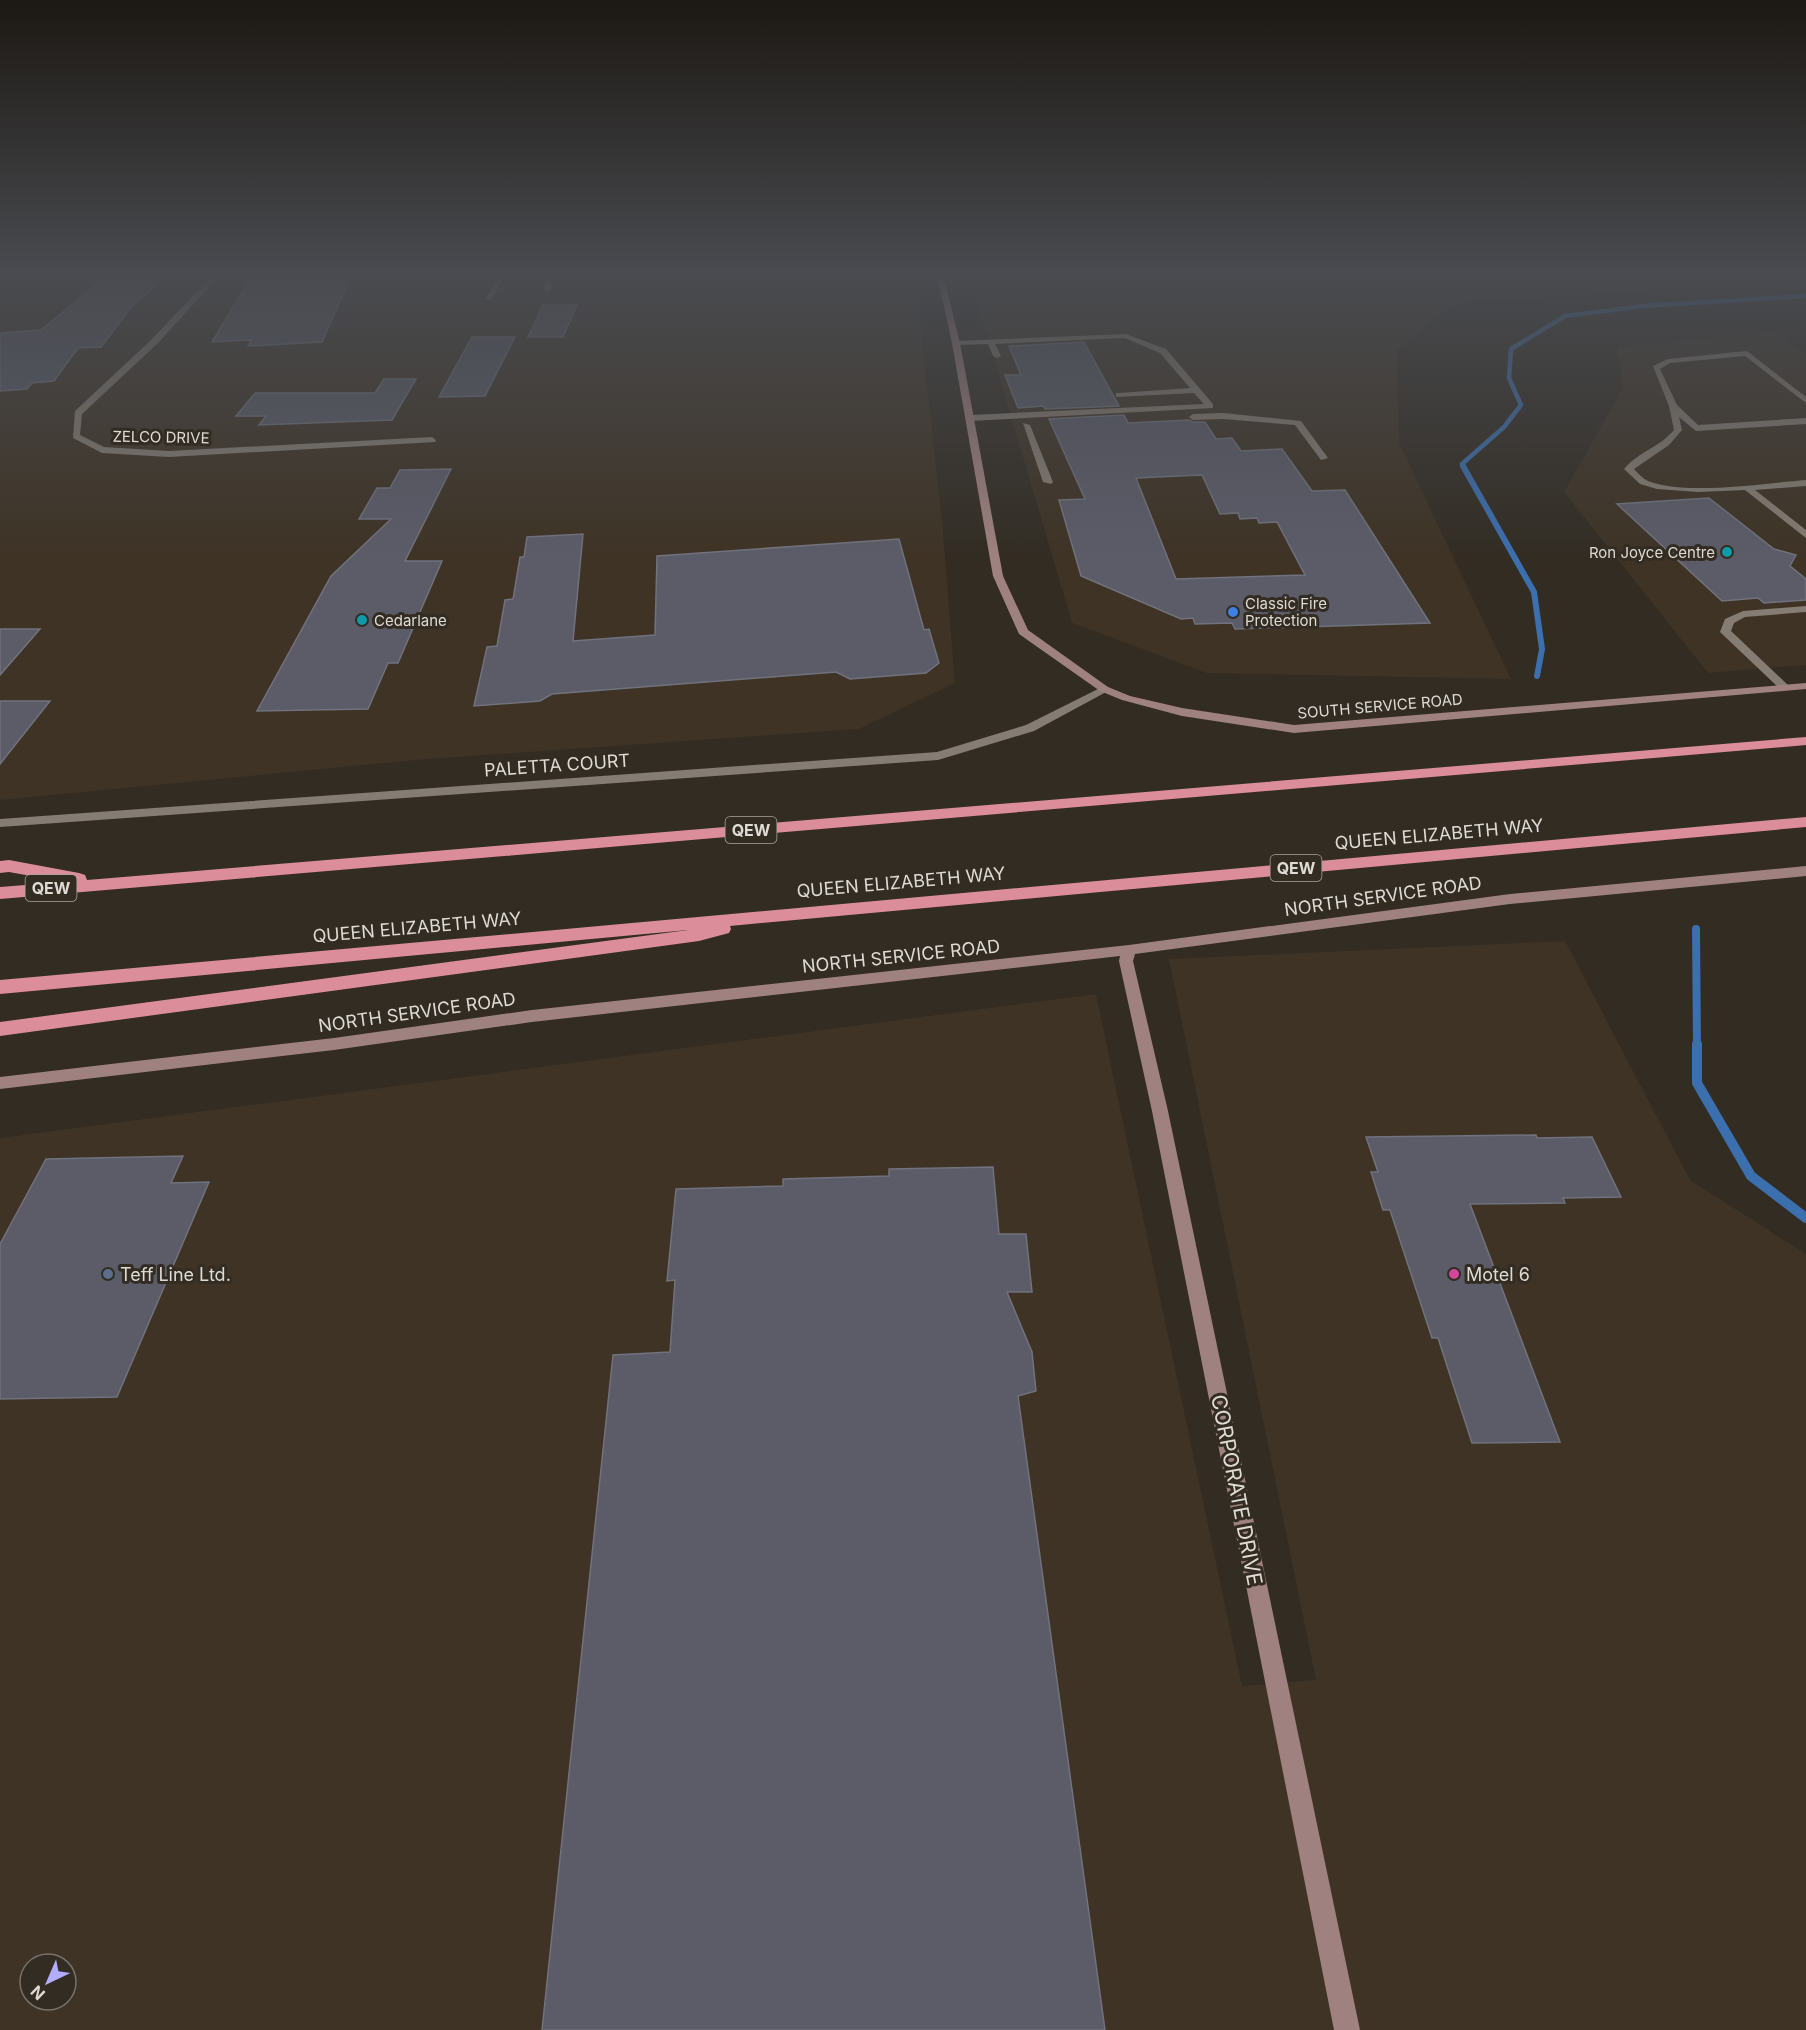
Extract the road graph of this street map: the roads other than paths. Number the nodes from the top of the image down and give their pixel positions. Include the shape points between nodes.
1 (125, 369) edge
2 (961, 369) edge
3 (1178, 369) edge
4 (1656, 369) edge
5 (1766, 369) edge
6 (1196, 390) junction
7 (1119, 395) dead end
8 (1806, 401) edge
9 (1673, 406) junction
10 (1188, 418) dead end
11 (1806, 421) edge
12 (1084, 422) dead end
13 (970, 423) junction
14 (1026, 425) junction
15 (432, 440) dead end
16 (1324, 458) dead end
17 (1048, 482) dead end
18 (1806, 483) edge
19 (1746, 487) junction
20 (1806, 535) edge
21 (1806, 609) edge
22 (1806, 686) edge
23 (1785, 688) junction
24 (1104, 689) junction
25 (1806, 741) edge
26 (1806, 822) edge
27 (0, 823) edge
28 (0, 867) edge
29 (1806, 871) edge
30 (101, 883) junction
31 (0, 893) edge
32 (786, 914) junction
33 (1129, 950) junction
34 (0, 987) edge
35 (0, 1029) edge
36 (0, 1083) edge
37 (1347, 2030) edge

1 - 15 street, ZELCO DRIVE via 78,413 76,436 102,450 170,454
2 - 13 street, SOUTH SERVICE ROAD
3 - 6 street
4 - 9 street
5 - 8 street
6 - 7 street
6 - 13 street via 1210,406
9 - 11 street via 1696,428
9 - 19 street via 1678,430 1672,439 1629,469 1643,482 1672,488
10 - 16 street via 1223,416 1298,423
12 - 14 street
13 - 14 street
13 - 24 street, SOUTH SERVICE ROAD via 998,576 1023,632
14 - 17 street
18 - 19 street
19 - 20 street
21 - 23 street via 1743,614 1729,621 1725,632
22 - 23 street, SOUTH SERVICE ROAD
23 - 24 street, SOUTH SERVICE ROAD via 1294,729 1182,712 1126,699
24 - 27 street, PALETTA COURT via 1030,728 938,756
25 - 30 highway, QEW
26 - 32 highway, QUEEN ELIZABETH WAY / QEW
28 - 30 highway
29 - 33 street, NORTH SERVICE ROAD via 1510,899
30 - 31 highway, QEW
32 - 34 highway, QUEEN ELIZABETH WAY / QEW
32 - 35 highway via 699,935
33 - 36 street, NORTH SERVICE ROAD via 532,1016 334,1044
33 - 37 street, CORPORATE DRIVE via 1126,961

